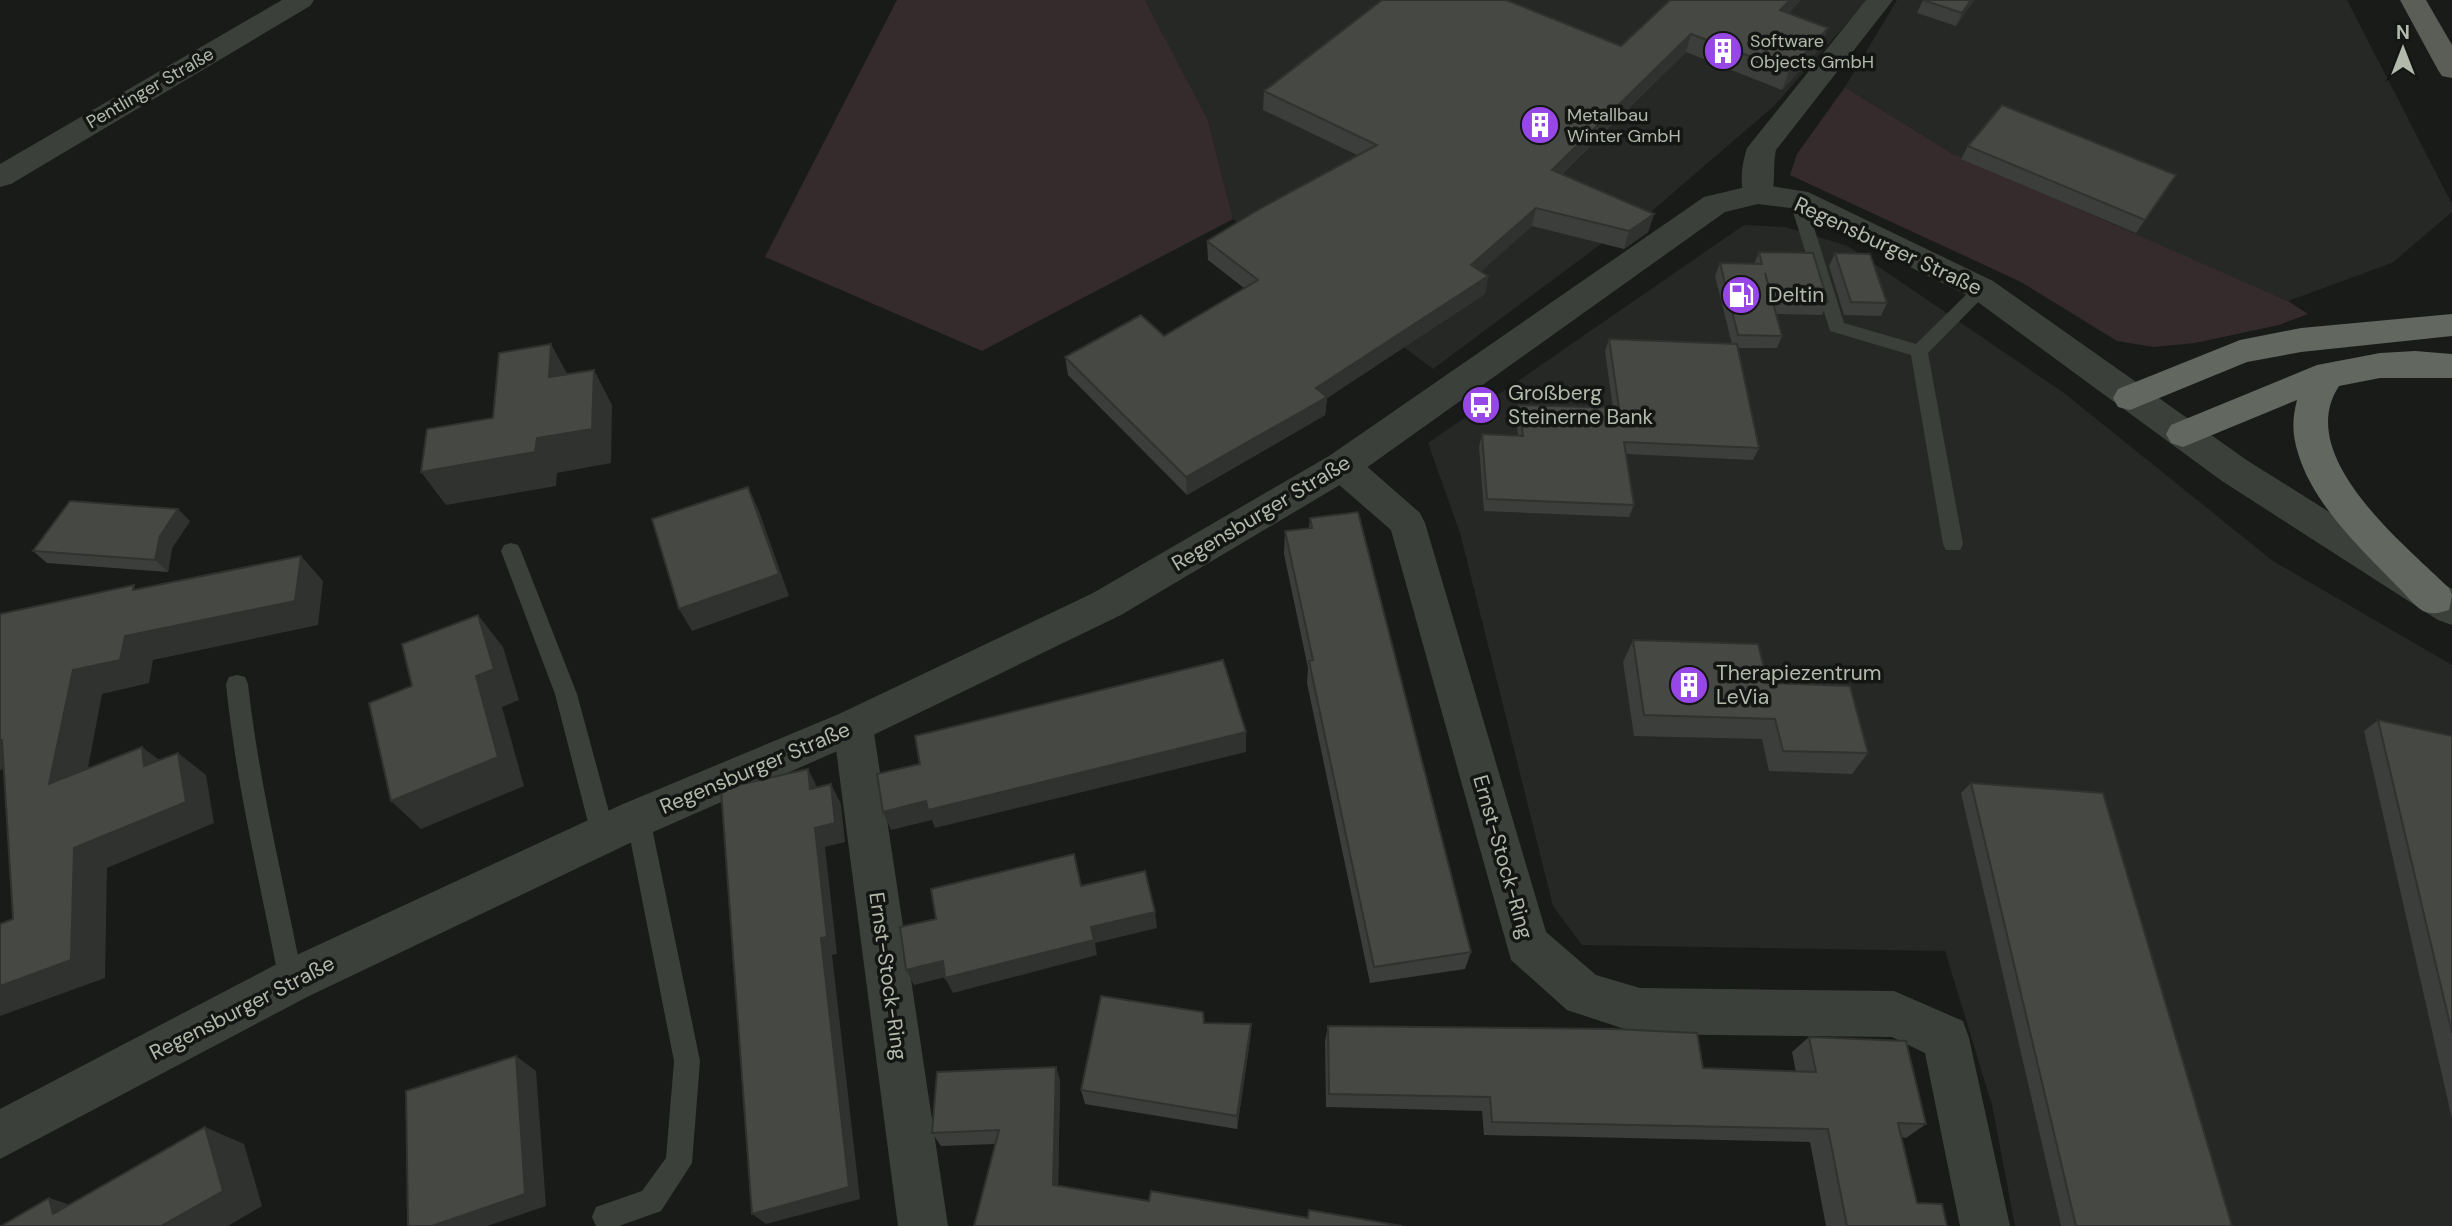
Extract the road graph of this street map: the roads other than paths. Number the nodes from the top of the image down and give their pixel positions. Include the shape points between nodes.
1 (302, 0) edge
2 (1880, 0) edge
3 (2413, 0) edge
4 (2452, 70) edge
5 (0, 177) edge
6 (1777, 197) junction
7 (1982, 289) junction
8 (2452, 325) edge
9 (1919, 351) junction
10 (2452, 366) edge
11 (2329, 374) junction
12 (2130, 398) junction
13 (2182, 434) junction
14 (1342, 466) junction
15 (1953, 544) dead end
16 (511, 551) dead end
17 (2444, 604) edge
18 (237, 684) dead end
19 (853, 726) junction
20 (638, 818) junction
21 (603, 834) junction
22 (291, 981) junction
23 (0, 1135) edge
24 (606, 1217) dead end
25 (923, 1226) edge
26 (1985, 1226) edge

1 - 5 street, Pentlinger Straße
2 - 6 street via 1762,148 1757,165
3 - 4 main road
6 - 7 street, Regensburger Straße
6 - 9 lane via 1836,327
6 - 14 street, Regensburger Straße via 1715,204
7 - 9 lane
7 - 12 street, Regensburger Straße
8 - 12 highway via 2301,340 2240,352
9 - 15 lane
10 - 11 highway via 2378,364
11 - 13 highway
11 - 17 highway via 2312,402 2309,425 2317,458 2340,498
12 - 13 street, Regensburger Straße
13 - 17 street, Regensburger Straße
14 - 19 street, Regensburger Straße via 1107,604
14 - 26 street, Ernst-Stock-Ring via 1407,523 1527,946 1583,994 1640,1011 1894,1014 1946,1038
16 - 21 lane via 566,694
18 - 22 lane via 245,762
19 - 20 street, Regensburger Straße
19 - 25 street, Ernst-Stock-Ring
20 - 21 street, Regensburger Straße
20 - 24 lane via 687,1061 679,1163 651,1201
21 - 22 street, Regensburger Straße
22 - 23 street, Regensburger Straße

